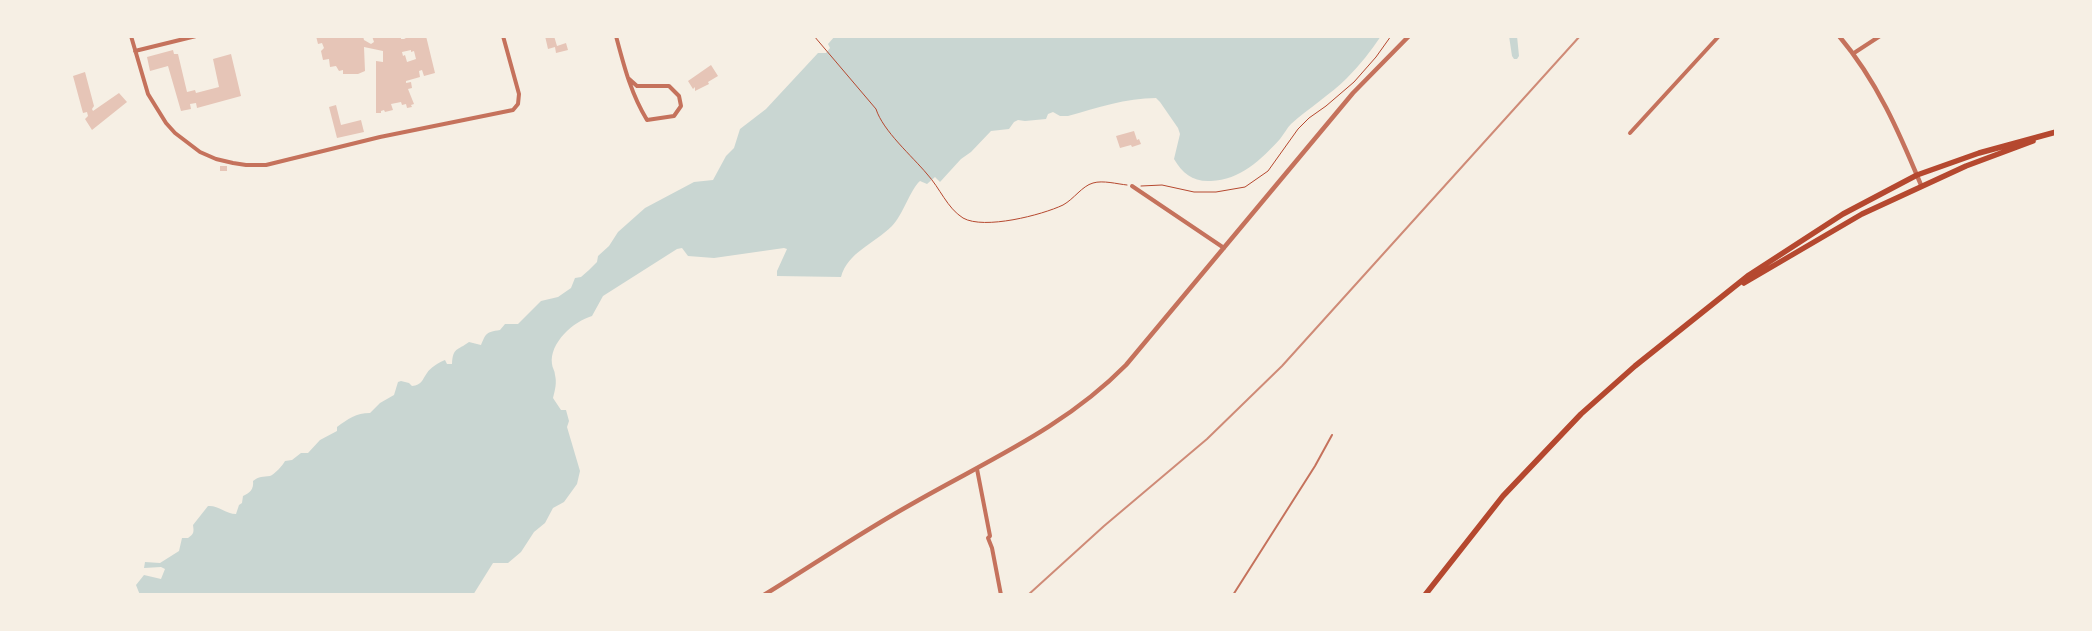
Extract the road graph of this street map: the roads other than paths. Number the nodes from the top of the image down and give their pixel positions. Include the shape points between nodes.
1 (131, 36) edge
2 (196, 36) edge
3 (504, 36) edge
4 (616, 36) edge
5 (1408, 36) edge
6 (1719, 36) edge
7 (1839, 36) edge
8 (1880, 36) edge
9 (135, 51) junction
10 (1854, 54) junction
11 (628, 78) junction
12 (2054, 133) edge
13 (1630, 134) dead end
14 (1917, 175) junction
15 (1921, 185) junction
16 (1132, 186) road end
17 (1224, 248) junction
18 (1737, 286) junction
19 (1332, 435) dead end
20 (977, 469) junction
21 (764, 595) edge
22 (1002, 595) edge
23 (1233, 595) edge
24 (1425, 595) edge

1 - 9 street
2 - 9 street
3 - 9 street via 519,94 518,104 513,110 380,137 266,165 216,159 200,152 175,132 159,114 148,94
4 - 11 street
5 - 17 street via 1353,93
6 - 13 street
7 - 10 street
8 - 10 street
10 - 14 street via 1890,112
11 - 11 street via 635,101 647,120 674,116 681,106 679,96 669,86 637,86
12 - 14 main road via 1979,153
12 - 15 main road
14 - 15 street
14 - 18 main road via 1843,214
15 - 18 main road via 1820,237
16 - 17 street
17 - 20 street via 1126,365 1100,390 1049,428
18 - 24 main road via 1635,366 1581,414 1503,496
19 - 23 lane
20 - 21 street via 909,505
20 - 22 street

